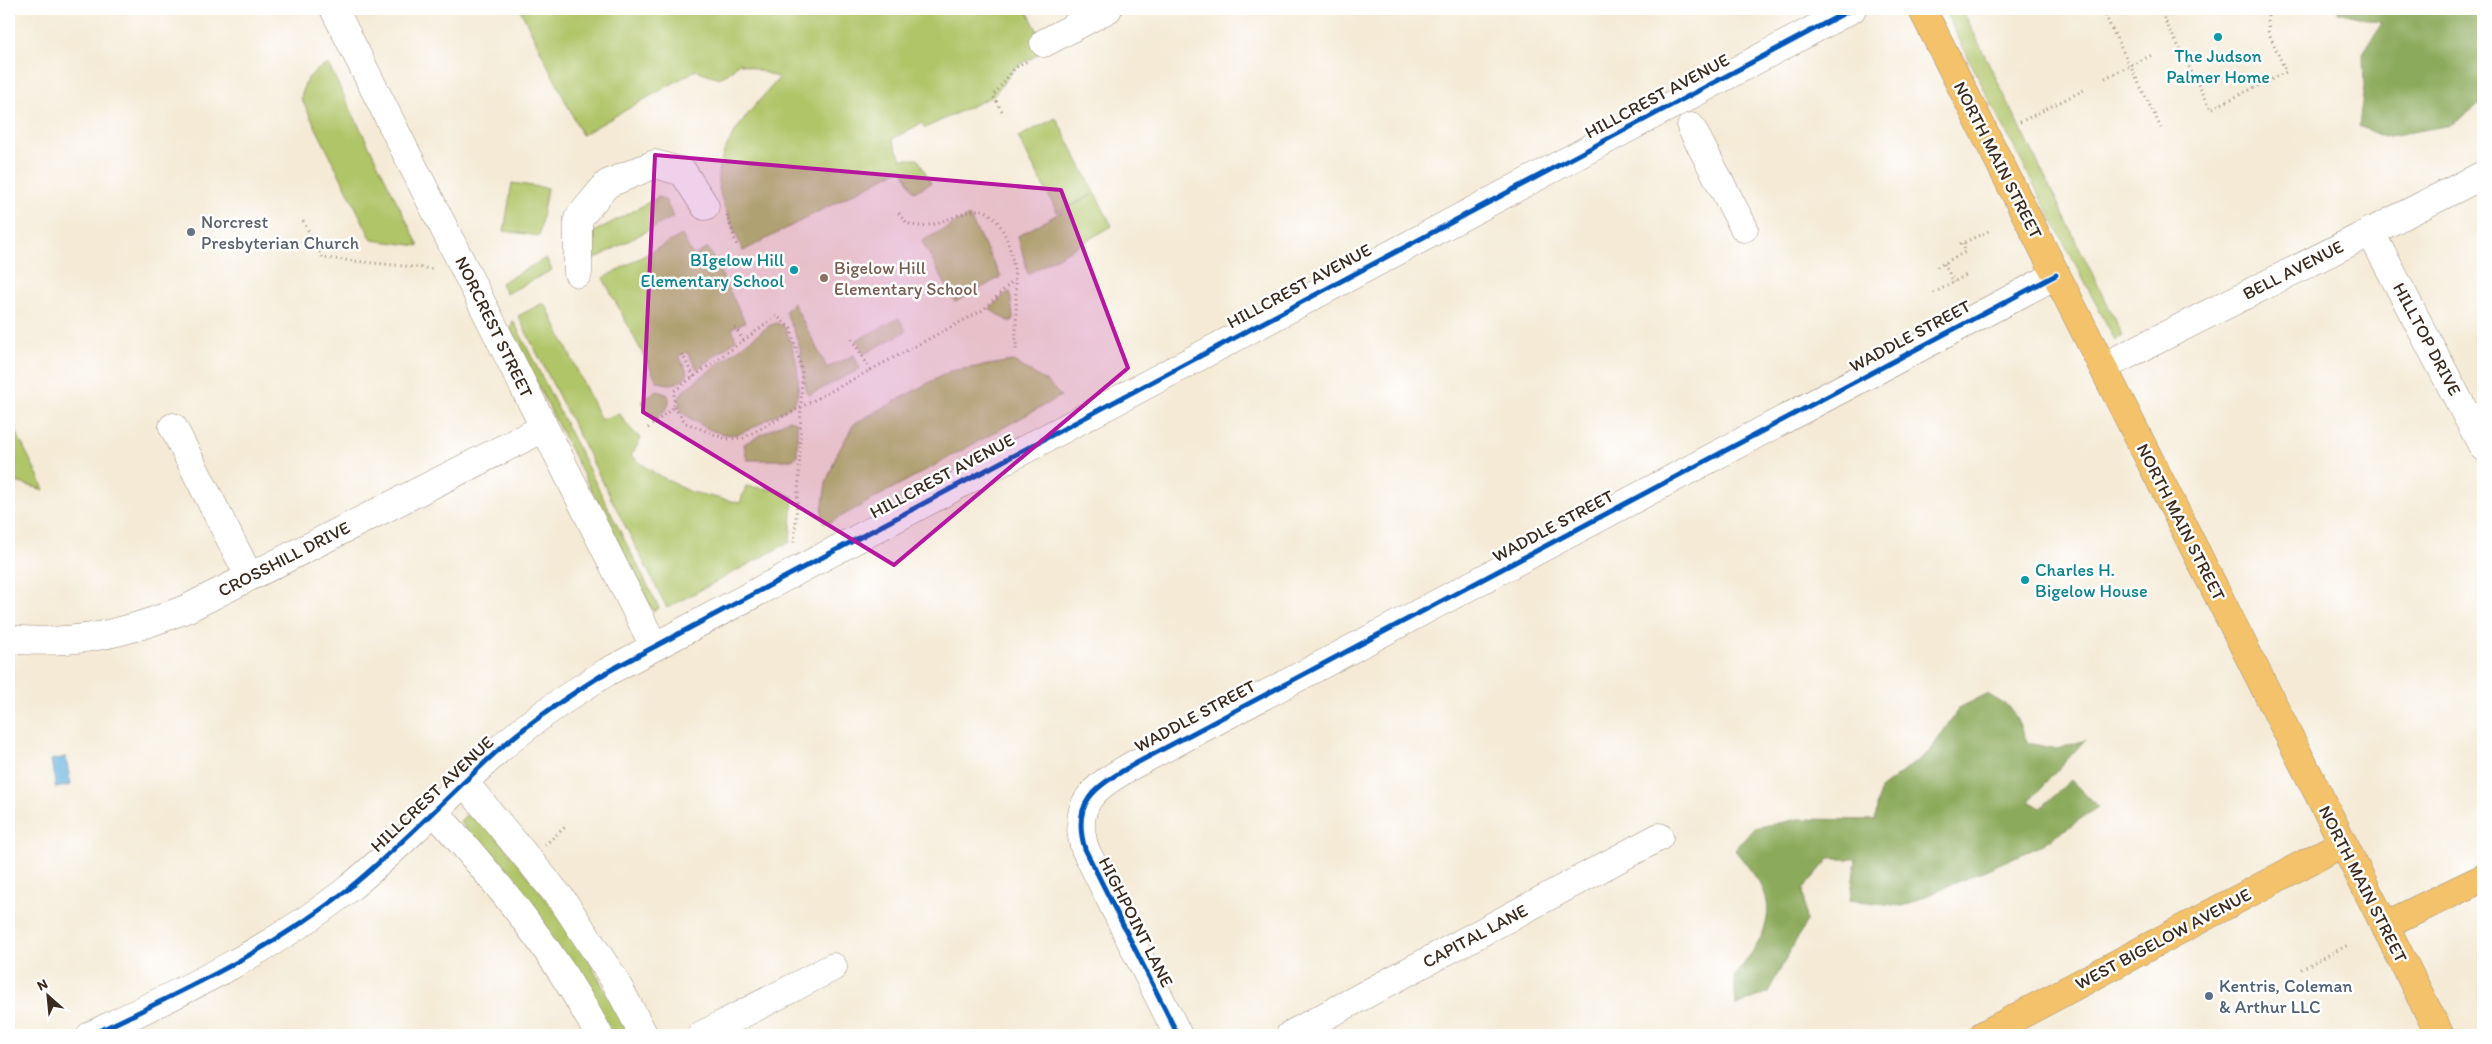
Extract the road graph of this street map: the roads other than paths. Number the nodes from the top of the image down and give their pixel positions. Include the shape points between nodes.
1 (334, 9) edge
2 (1108, 9) edge
3 (1852, 9) edge
4 (1922, 9) edge
5 (1037, 51) road end
6 (1691, 127) dead end
7 (2483, 175) edge
8 (705, 206) dead end
9 (1744, 228) dead end
10 (2370, 231) junction
11 (578, 273) dead end
12 (2056, 275) junction
13 (2103, 367) junction
14 (172, 427) dead end
15 (544, 428) junction
16 (2483, 446) edge
17 (249, 576) junction
18 (9, 639) edge
19 (654, 646) junction
20 (464, 782) junction
21 (434, 811) junction
22 (1080, 819) joint
23 (1659, 837) dead end
24 (2343, 843) junction
25 (2483, 878) edge
26 (2384, 926) junction
27 (833, 968) dead end
28 (91, 1035) edge
29 (599, 1035) edge
30 (644, 1035) edge
31 (702, 1035) edge
32 (1178, 1035) edge
33 (1290, 1035) edge
34 (1983, 1035) edge
35 (2440, 1035) edge

1 - 15 street, NORCREST STREET
2 - 5 street
3 - 19 street, HILLCREST AVENUE
4 - 12 main road, NORTH MAIN STREET
6 - 9 street
7 - 10 street, BELL AVENUE
8 - 11 street via 683,172 655,164 606,184 578,218
10 - 13 street, BELL AVENUE
10 - 16 street, HILLTOP DRIVE
12 - 13 main road, NORTH MAIN STREET
12 - 22 street, WADDLE STREET via 1131,766 1093,792 1084,804
13 - 24 main road, NORTH MAIN STREET
14 - 17 street
15 - 17 street, CROSSHILL DRIVE
15 - 19 street, NORCREST STREET
17 - 18 street, CROSSHILL DRIVE via 188,608 130,630 78,640
19 - 20 street, HILLCREST AVENUE via 568,696 516,735
20 - 21 street, HILLCREST AVENUE
20 - 30 street via 563,901 604,963
21 - 28 street, HILLCREST AVENUE via 382,860 309,918 229,966
21 - 29 street via 527,919 574,989
22 - 32 street, HIGHPOINT LANE via 1080,834 1090,864
23 - 33 street, CAPITAL LANE
24 - 26 main road, NORTH MAIN STREET
24 - 34 main road, WEST BIGELOW AVENUE
25 - 26 main road
26 - 35 main road, NORTH MAIN STREET
27 - 31 street

